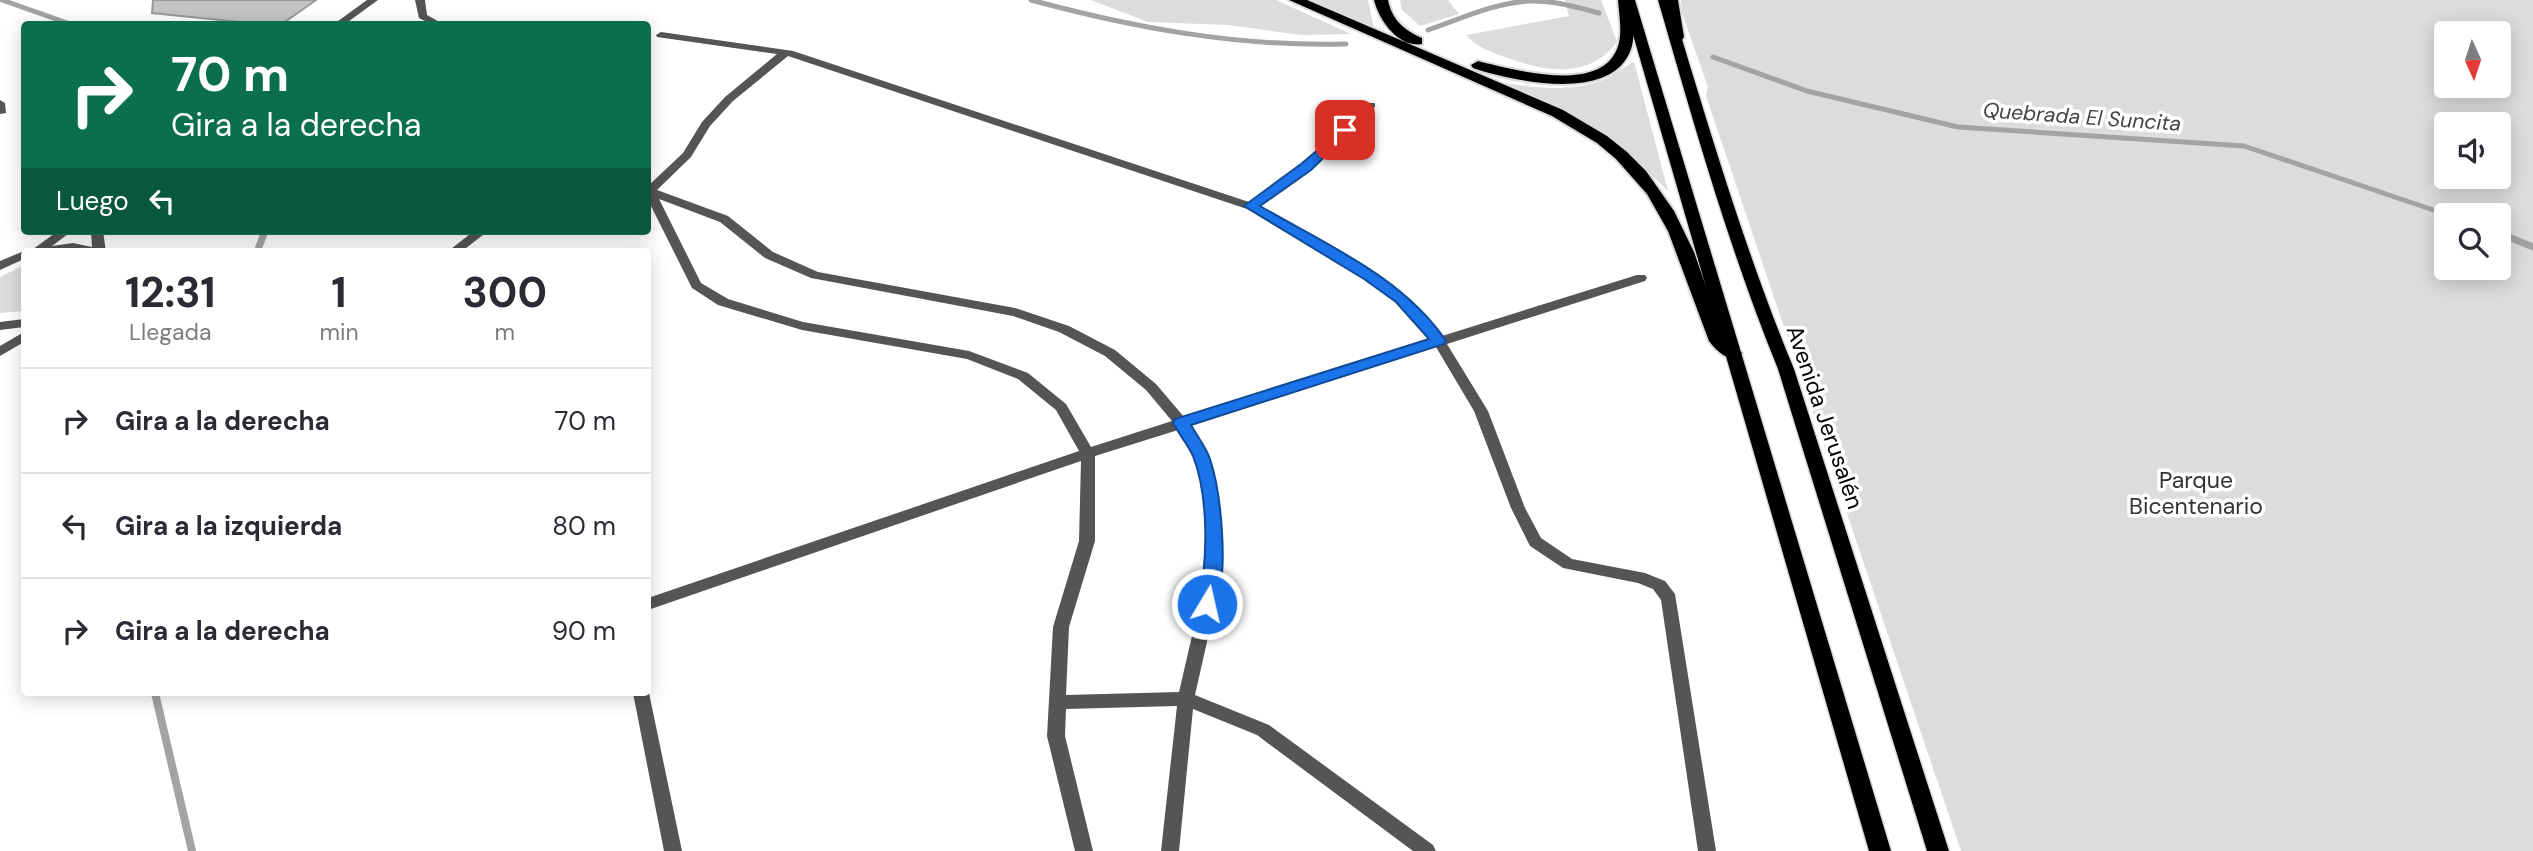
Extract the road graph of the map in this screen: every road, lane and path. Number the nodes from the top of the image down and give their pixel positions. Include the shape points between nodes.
1 (373, 0) edge
2 (420, 0) edge
3 (1296, 0) edge
4 (1381, 0) edge
5 (1627, 0) edge
6 (1664, 0) edge
7 (1671, 0) edge
8 (344, 21) edge
9 (432, 21) edge
10 (661, 35) dead end
11 (1677, 37) junction
12 (785, 53) junction
13 (1371, 106) dead end
14 (651, 188) edge
15 (651, 192) edge
16 (651, 197) edge
17 (1251, 206) junction
18 (60, 235) edge
19 (476, 235) edge
20 (41, 248) edge
21 (459, 248) edge
22 (21, 256) edge
23 (0, 265) edge
24 (1641, 278) dead end
25 (21, 324) edge
26 (0, 327) edge
27 (21, 338) edge
28 (1439, 341) junction
29 (0, 352) edge
30 (1733, 353) junction
31 (1181, 423) junction
32 (1088, 453) junction
33 (651, 603) edge
34 (642, 696) edge
35 (1186, 699) junction
36 (1058, 702) junction
37 (673, 851) edge
38 (1084, 851) edge
39 (1170, 851) edge
40 (1427, 851) edge
41 (1707, 851) edge
42 (1880, 851) edge
43 (1938, 851) edge

1 - 8 street
2 - 9 street via 422,16
3 - 30 highway via 1528,100 1611,146 1640,174 1664,207 1715,337
4 - 5 highway via 1387,20 1412,39 1497,73 1542,80 1586,76 1620,59 1625,47
5 - 30 main road
6 - 11 main road, Avenida Jerusalén
7 - 11 highway
10 - 12 street
11 - 43 main road, Avenida Jerusalén via 1712,160 1786,369
12 - 14 street via 729,99 687,155
12 - 17 street
13 - 17 street via 1306,167
15 - 31 street via 724,219 769,255 815,275 1014,312 1064,329 1110,353 1151,387
16 - 32 street via 696,285 723,302 802,326 969,355 1023,376 1061,407
17 - 28 street via 1369,276 1401,299
18 - 20 street
19 - 21 street
22 - 23 street
24 - 28 street
25 - 26 street
27 - 29 street
28 - 31 street
28 - 41 street via 1481,411 1535,542 1568,564 1640,577 1659,585 1669,598
30 - 42 main road
31 - 32 street
31 - 35 street via 1201,456 1212,498 1213,580
32 - 33 street
32 - 36 street via 1087,541 1061,627
34 - 37 street
35 - 36 street
35 - 39 street
35 - 40 street via 1263,730
36 - 38 street via 1056,736

